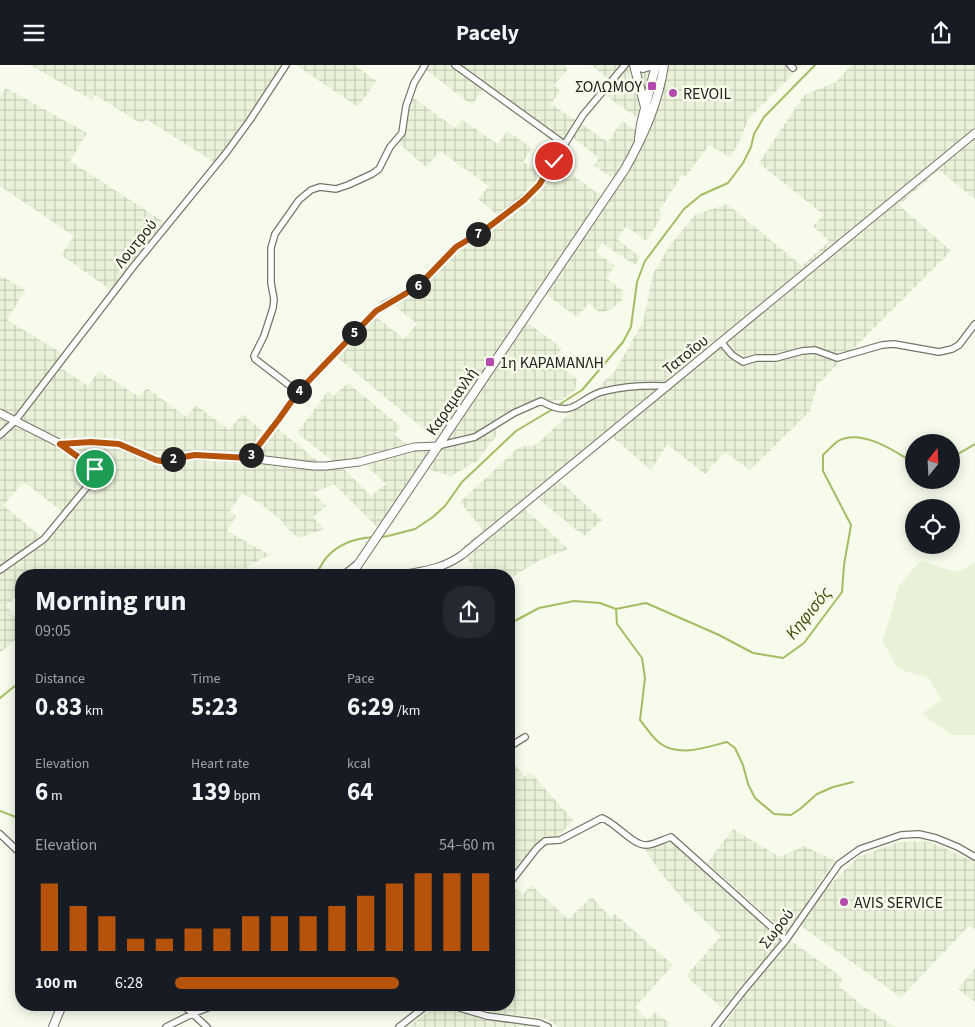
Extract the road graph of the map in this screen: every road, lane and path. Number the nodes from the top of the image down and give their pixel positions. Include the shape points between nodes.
1 (286, 65) edge
2 (425, 65) edge
3 (455, 65) edge
4 (625, 65) edge
5 (635, 65) edge
6 (654, 65) edge
7 (664, 65) edge
8 (646, 108) junction
9 (975, 133) edge
10 (638, 141) junction
11 (564, 144) junction
12 (975, 324) edge
13 (722, 343) junction
14 (668, 386) junction
15 (298, 392) junction
16 (0, 413) edge
17 (15, 421) junction
18 (0, 435) edge
19 (60, 444) junction
20 (437, 446) junction
21 (249, 458) junction
22 (360, 561) junction
23 (350, 569) edge
24 (355, 569) edge
25 (430, 569) edge
26 (0, 570) edge
27 (524, 737) dead end
28 (515, 743) edge
29 (0, 834) edge
30 (15, 848) edge
31 (975, 857) edge
32 (515, 876) edge
33 (786, 940) junction
34 (60, 1011) edge
35 (189, 1011) edge
36 (200, 1011) edge
37 (419, 1011) edge
38 (470, 1011) edge
39 (192, 1014) junction
40 (53, 1027) edge
41 (166, 1027) edge
42 (208, 1027) edge
43 (399, 1027) edge
44 (548, 1027) edge
45 (715, 1027) edge

1 - 17 street, Λουτρού via 226,153 133,267
2 - 15 street via 406,106 402,133 378,169 336,189 320,187 310,190 298,200 274,234 271,248 273,308 254,355
3 - 11 street
4 - 11 street via 583,115
5 - 6 main road via 643,68
5 - 8 main road
6 - 8 main road, Καραμανλή
7 - 10 main road, Καραμανλή via 648,126
8 - 10 main road, Καραμανλή
9 - 13 street, Τατοΐου
10 - 20 main road, Καραμανλή via 615,185
11 - 15 street via 534,191 486,229 456,247 410,291 380,307
12 - 13 street via 960,345 939,352 894,344 837,359 815,351 802,351 743,362
13 - 14 street, Τατοΐου
14 - 20 street via 603,391 567,410 550,407 541,401 475,437
14 - 25 street, Τατοΐου via 462,555 449,564
15 - 21 street
16 - 17 street
17 - 18 street, Λουτρού
17 - 19 street
19 - 21 street via 119,444 161,461 195,455
19 - 26 street via 95,469 96,475 44,539
20 - 21 street via 414,447 359,462 326,466
20 - 22 main road, Καραμανλή
22 - 23 street
22 - 24 main road, Καραμανλή
27 - 28 street
29 - 30 street
31 - 33 street, Σωρού via 958,847 919,834 901,835 860,849 839,864
32 - 33 street via 545,841 560,840 602,818 636,843 647,845 671,837
33 - 45 street, Σωρού
34 - 40 main road
35 - 39 street
36 - 39 street
37 - 43 street
38 - 44 street
39 - 41 street
39 - 42 street

